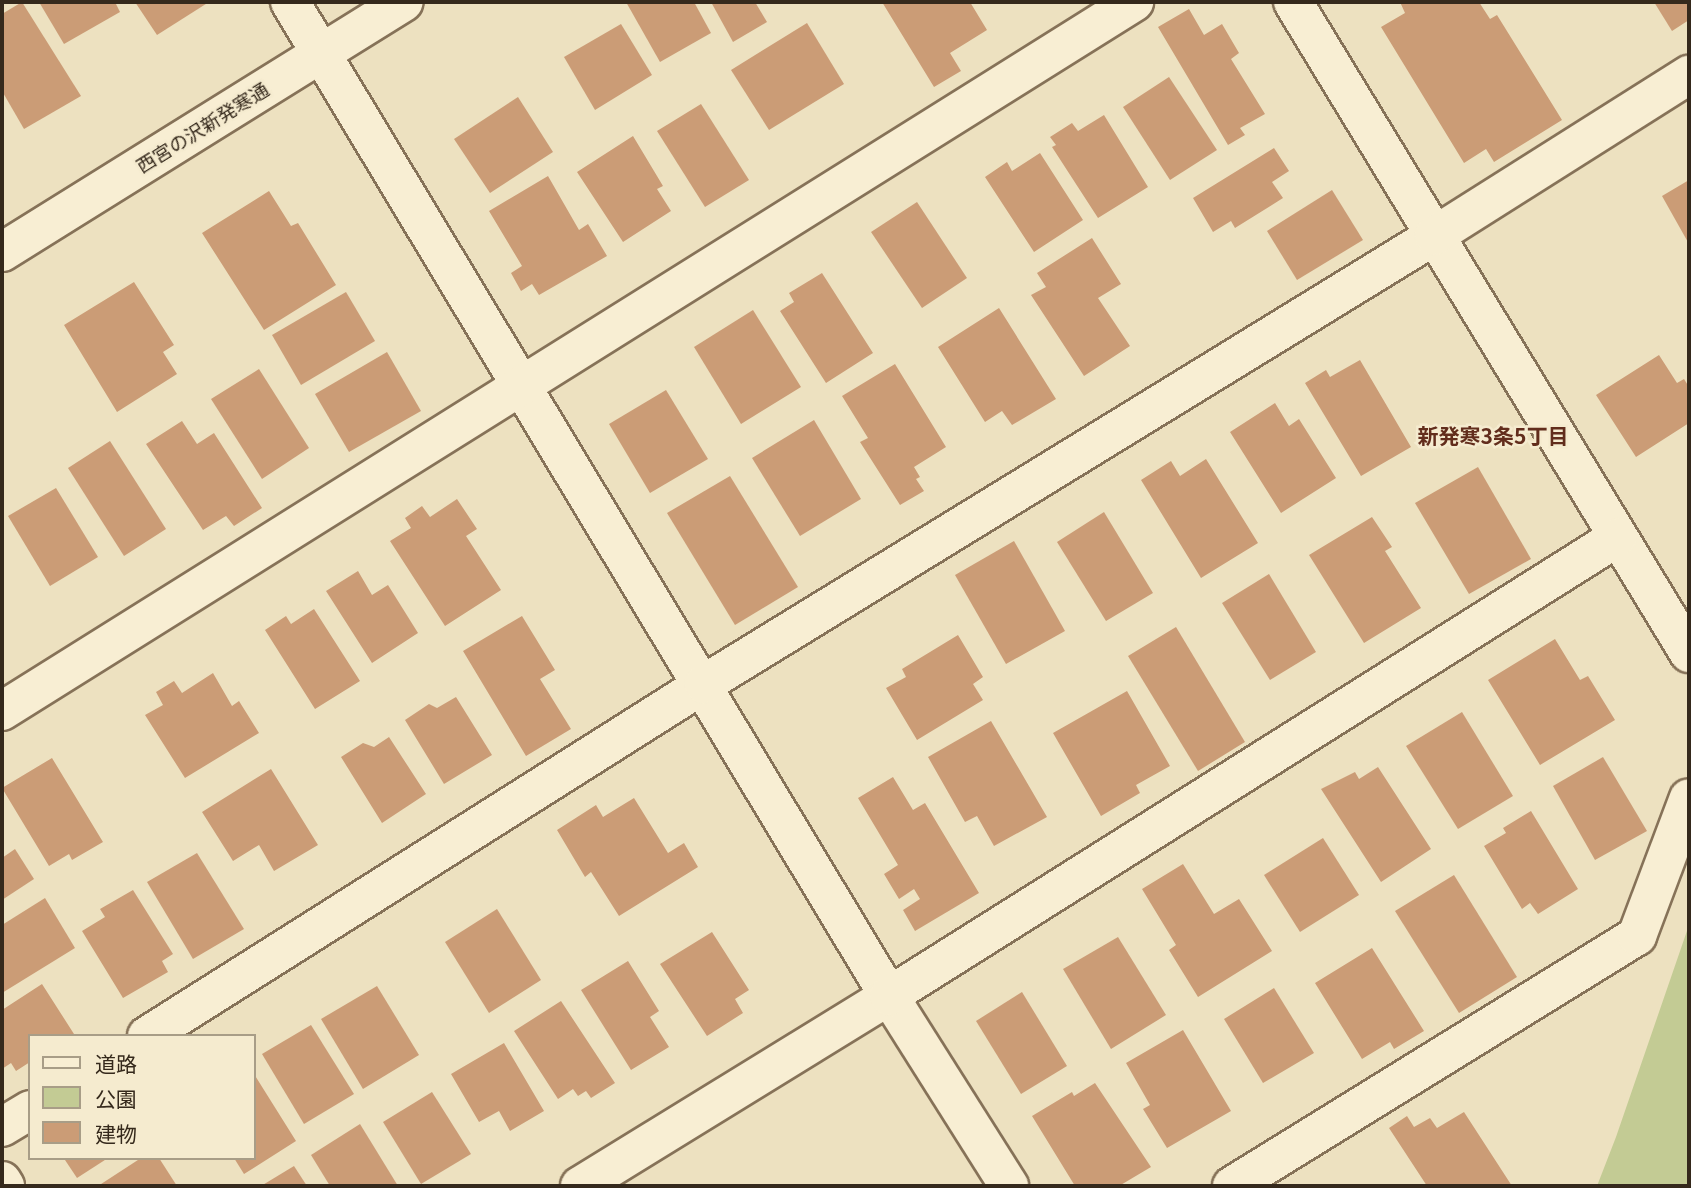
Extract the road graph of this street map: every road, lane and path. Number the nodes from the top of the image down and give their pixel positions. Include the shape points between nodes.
1 (290, 2) edge
2 (403, 2) edge
3 (1135, 2) edge
4 (1293, 2) edge
5 (321, 53) junction
6 (1689, 75) edge
7 (1434, 236) junction
8 (2, 252) edge
9 (522, 384) junction
10 (1618, 537) junction
11 (1689, 653) edge
12 (704, 684) junction
13 (2, 711) edge
14 (1689, 798) edge
15 (889, 996) junction
16 (150, 1034) edge
17 (28, 1111) edge
18 (2, 1127) edge
19 (2, 1181) edge
20 (5, 1186) edge
21 (580, 1186) edge
22 (1009, 1186) edge
23 (1232, 1186) edge

1 - 5 street
2 - 5 street, 西宮の沢新発寒通
3 - 9 street
4 - 7 street
5 - 8 street, 西宮の沢新発寒通
5 - 9 street
6 - 7 street
7 - 10 street
7 - 12 street
9 - 12 street
9 - 13 street
10 - 11 street
10 - 15 street
12 - 15 street
12 - 16 street
14 - 23 street via 1637,936
15 - 21 street
15 - 22 street
17 - 18 street
19 - 20 street

